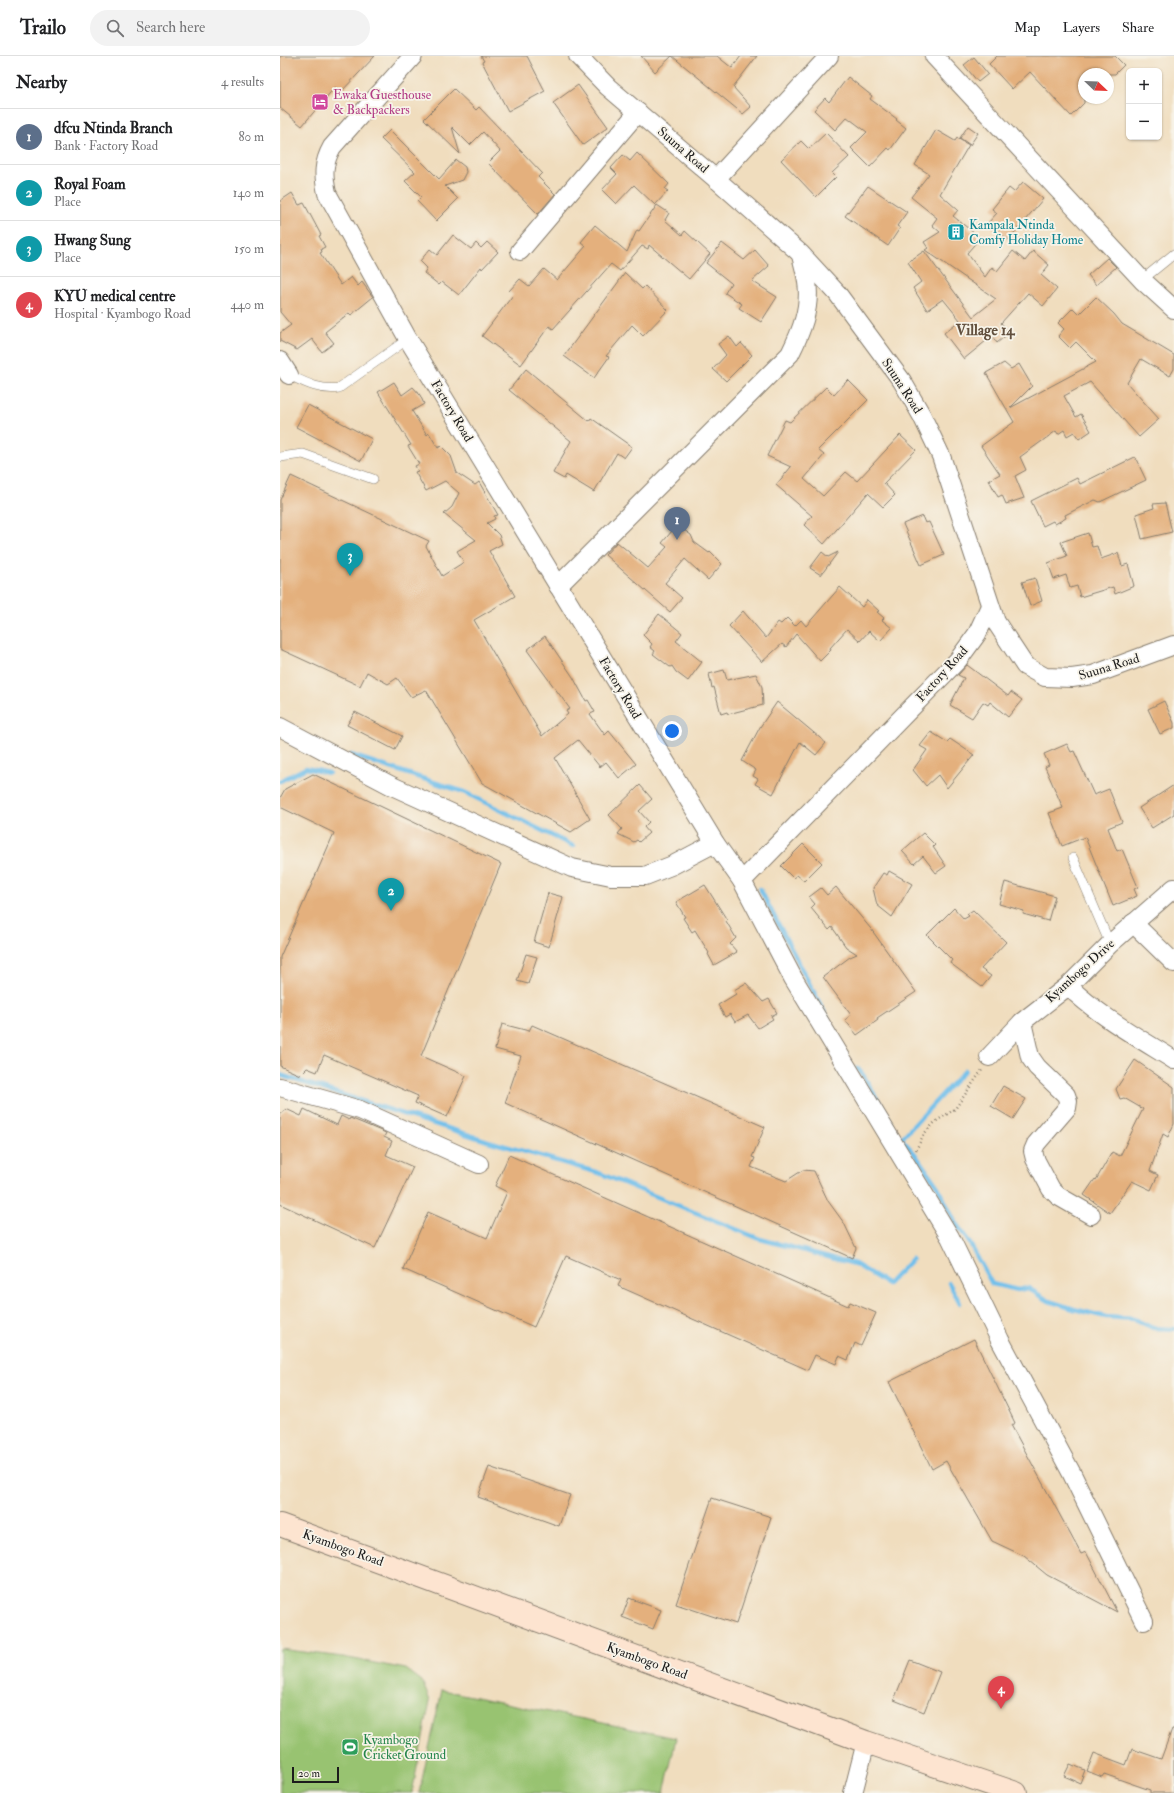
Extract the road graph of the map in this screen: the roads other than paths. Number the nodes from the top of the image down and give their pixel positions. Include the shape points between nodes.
1 (413, 56) edge
2 (578, 56) edge
3 (829, 56) edge
4 (934, 56) edge
5 (638, 112) junction
6 (716, 179) junction
7 (520, 251) dead end
8 (800, 254) junction
9 (1174, 254) edge
10 (1142, 280) junction
11 (1174, 309) edge
12 (408, 339) junction
13 (283, 369) edge
14 (280, 457) edge
15 (373, 479) dead end
16 (558, 586) junction
17 (990, 606) junction
18 (1174, 646) edge
19 (280, 727) edge
20 (715, 843) junction
21 (1073, 858) dead end
22 (742, 881) junction
23 (1174, 888) edge
24 (1133, 923) junction
25 (1110, 944) junction
26 (1174, 963) edge
27 (1068, 986) junction
28 (1022, 1022) junction
29 (989, 1058) road end
30 (1174, 1060) edge
31 (280, 1087) edge
32 (480, 1164) dead end
33 (1091, 1215) dead end
34 (280, 1525) edge
35 (1144, 1621) dead end
36 (866, 1742) junction
37 (853, 1793) edge
38 (1016, 1793) edge

1 - 12 street, Factory Road via 332,147 326,156 323,169 328,193
2 - 5 street, Suuna Road via 608,87
3 - 6 street
4 - 10 street
5 - 6 street, Suuna Road
5 - 7 street
6 - 8 street, Suuna Road
8 - 16 street via 808,283 807,309 801,332 790,354
8 - 17 street, Suuna Road via 837,293 902,381 922,416 941,456
9 - 10 lane
10 - 11 street
12 - 13 lane via 339,388 328,390 314,387
12 - 16 street, Factory Road
14 - 15 lane via 303,454
16 - 20 street, Factory Road
17 - 18 street, Suuna Road via 996,622 1025,666 1045,677 1072,678 1093,675
17 - 22 street, Factory Road via 977,634 958,660
19 - 20 street via 390,785 572,868 611,876 645,876
20 - 22 street, Factory Road
21 - 25 lane
22 - 35 street via 793,978 950,1237 1000,1340 1071,1472
23 - 24 street, Kyambogo Drive
24 - 25 street, Kyambogo Drive
24 - 26 street
25 - 27 street, Kyambogo Drive
27 - 28 street, Kyambogo Drive
27 - 30 street via 1105,1017
28 - 29 street, Kyambogo Drive
28 - 33 street via 1030,1057 1066,1095 1068,1101 1067,1108 1033,1151 1054,1193
31 - 32 street via 360,1110
34 - 36 street, Kyambogo Road
36 - 37 street
36 - 38 street, Kyambogo Road

